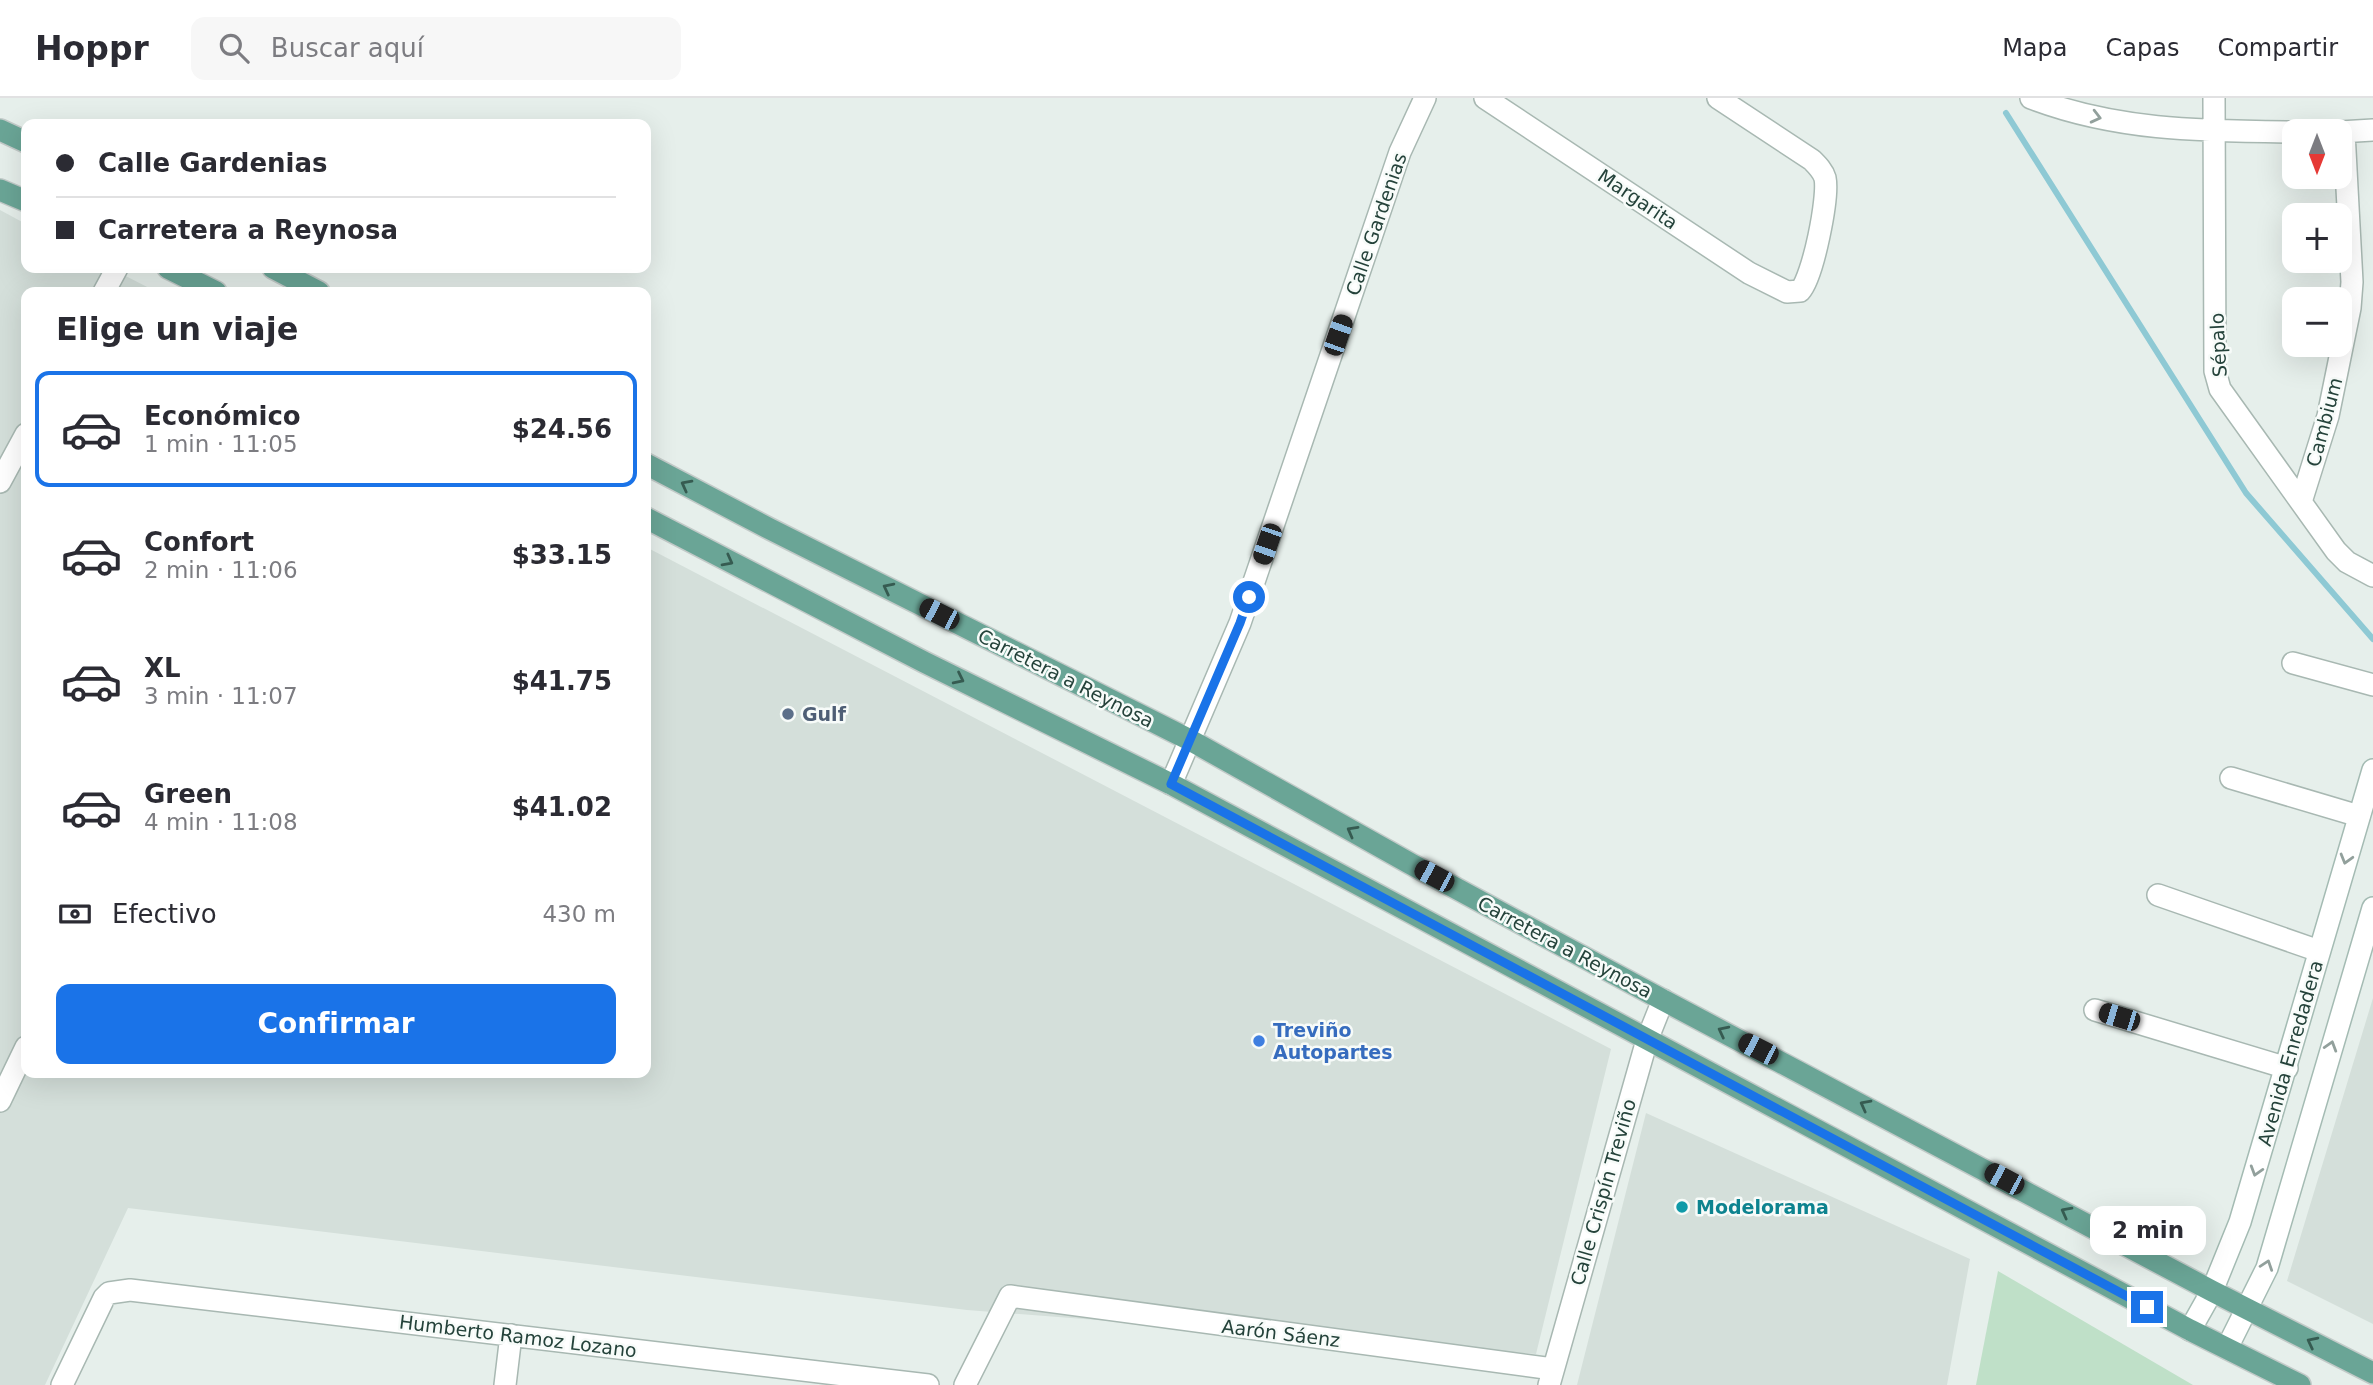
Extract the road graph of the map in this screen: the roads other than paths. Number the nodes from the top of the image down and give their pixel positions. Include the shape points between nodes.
1 (1426, 98) edge
2 (1485, 98) edge
3 (1718, 98) edge
4 (2031, 98) edge
5 (2214, 98) edge
6 (0, 130) edge
7 (2373, 130) edge
8 (2214, 131) junction
9 (2352, 131) edge
10 (2282, 132) edge
11 (21, 140) edge
12 (2346, 189) edge
13 (0, 190) edge
14 (21, 199) edge
15 (179, 273) edge
16 (283, 273) edge
17 (206, 287) edge
18 (309, 287) edge
19 (21, 443) edge
20 (651, 467) edge
21 (0, 482) edge
22 (2301, 502) junction
23 (651, 521) edge
24 (2373, 576) edge
25 (2293, 663) dead end
26 (2373, 685) edge
27 (1190, 740) junction
28 (2373, 770) edge
29 (2231, 778) dead end
30 (1171, 784) junction
31 (2358, 816) junction
32 (2158, 895) dead end
33 (2373, 908) edge
34 (2319, 951) junction
35 (1663, 1000) junction
36 (2095, 1010) dead end
37 (1647, 1040) junction
38 (21, 1057) edge
39 (2287, 1068) junction
40 (0, 1101) edge
41 (2212, 1291) junction
42 (2249, 1308) junction
43 (2190, 1329) junction
44 (511, 1335) junction
45 (2227, 1348) junction
46 (2373, 1373) edge
47 (1551, 1377) edge
48 (62, 1385) edge
49 (505, 1385) edge
50 (928, 1385) edge
51 (965, 1385) edge
52 (2300, 1385) edge

1 - 27 street, Calle Gardenias via 1400,152 1240,623
2 - 3 street, Margarita via 1749,273 1780,290 1801,291 1811,271 1825,191 1823,172
4 -> 8 street via 2099,119
5 - 8 street, Sépalo
6 - 11 main road
7 - 9 street
8 - 10 street
8 - 22 street, Sépalo via 2216,371 2220,389
12 - 22 street, Cambium via 2350,308 2328,416
13 - 14 main road
15 - 17 main road
16 - 18 main road
19 - 21 street
27 -> 20 main road, Carretera a Reynosa
22 - 24 street, Sépalo via 2336,551
23 -> 30 main road
25 - 26 street
27 - 30 street, Calle Gardenias
35 -> 27 main road, Carretera a Reynosa
28 - 31 street, Avenida Enredadera
29 - 31 street
30 - 37 main road
31 -> 34 street, Avenida Enredadera
32 - 34 street
42 -> 33 street, Avenida Enredadera via 2267,1268
34 - 39 street, Avenida Enredadera
35 - 37 street, Calle Crispín Treviño
41 -> 35 main road, Carretera a Reynosa
36 - 39 street
37 - 43 main road
37 - 47 street, Calle Crispín Treviño
38 - 40 street
39 -> 41 street, Avenida Enredadera via 2240,1222
41 - 42 main road, Carretera a Reynosa
41 - 43 street, Avenida Enredadera
42 - 45 street, Avenida Enredadera
46 -> 42 main road, Carretera a Reynosa
43 - 45 main road
44 - 48 street, Humberto Ramoz Lozano via 130,1290 109,1293 98,1306
44 - 49 street
44 - 50 street, Humberto Ramoz Lozano
45 - 52 main road
47 - 51 street, Aarón Sáenz via 1010,1296

